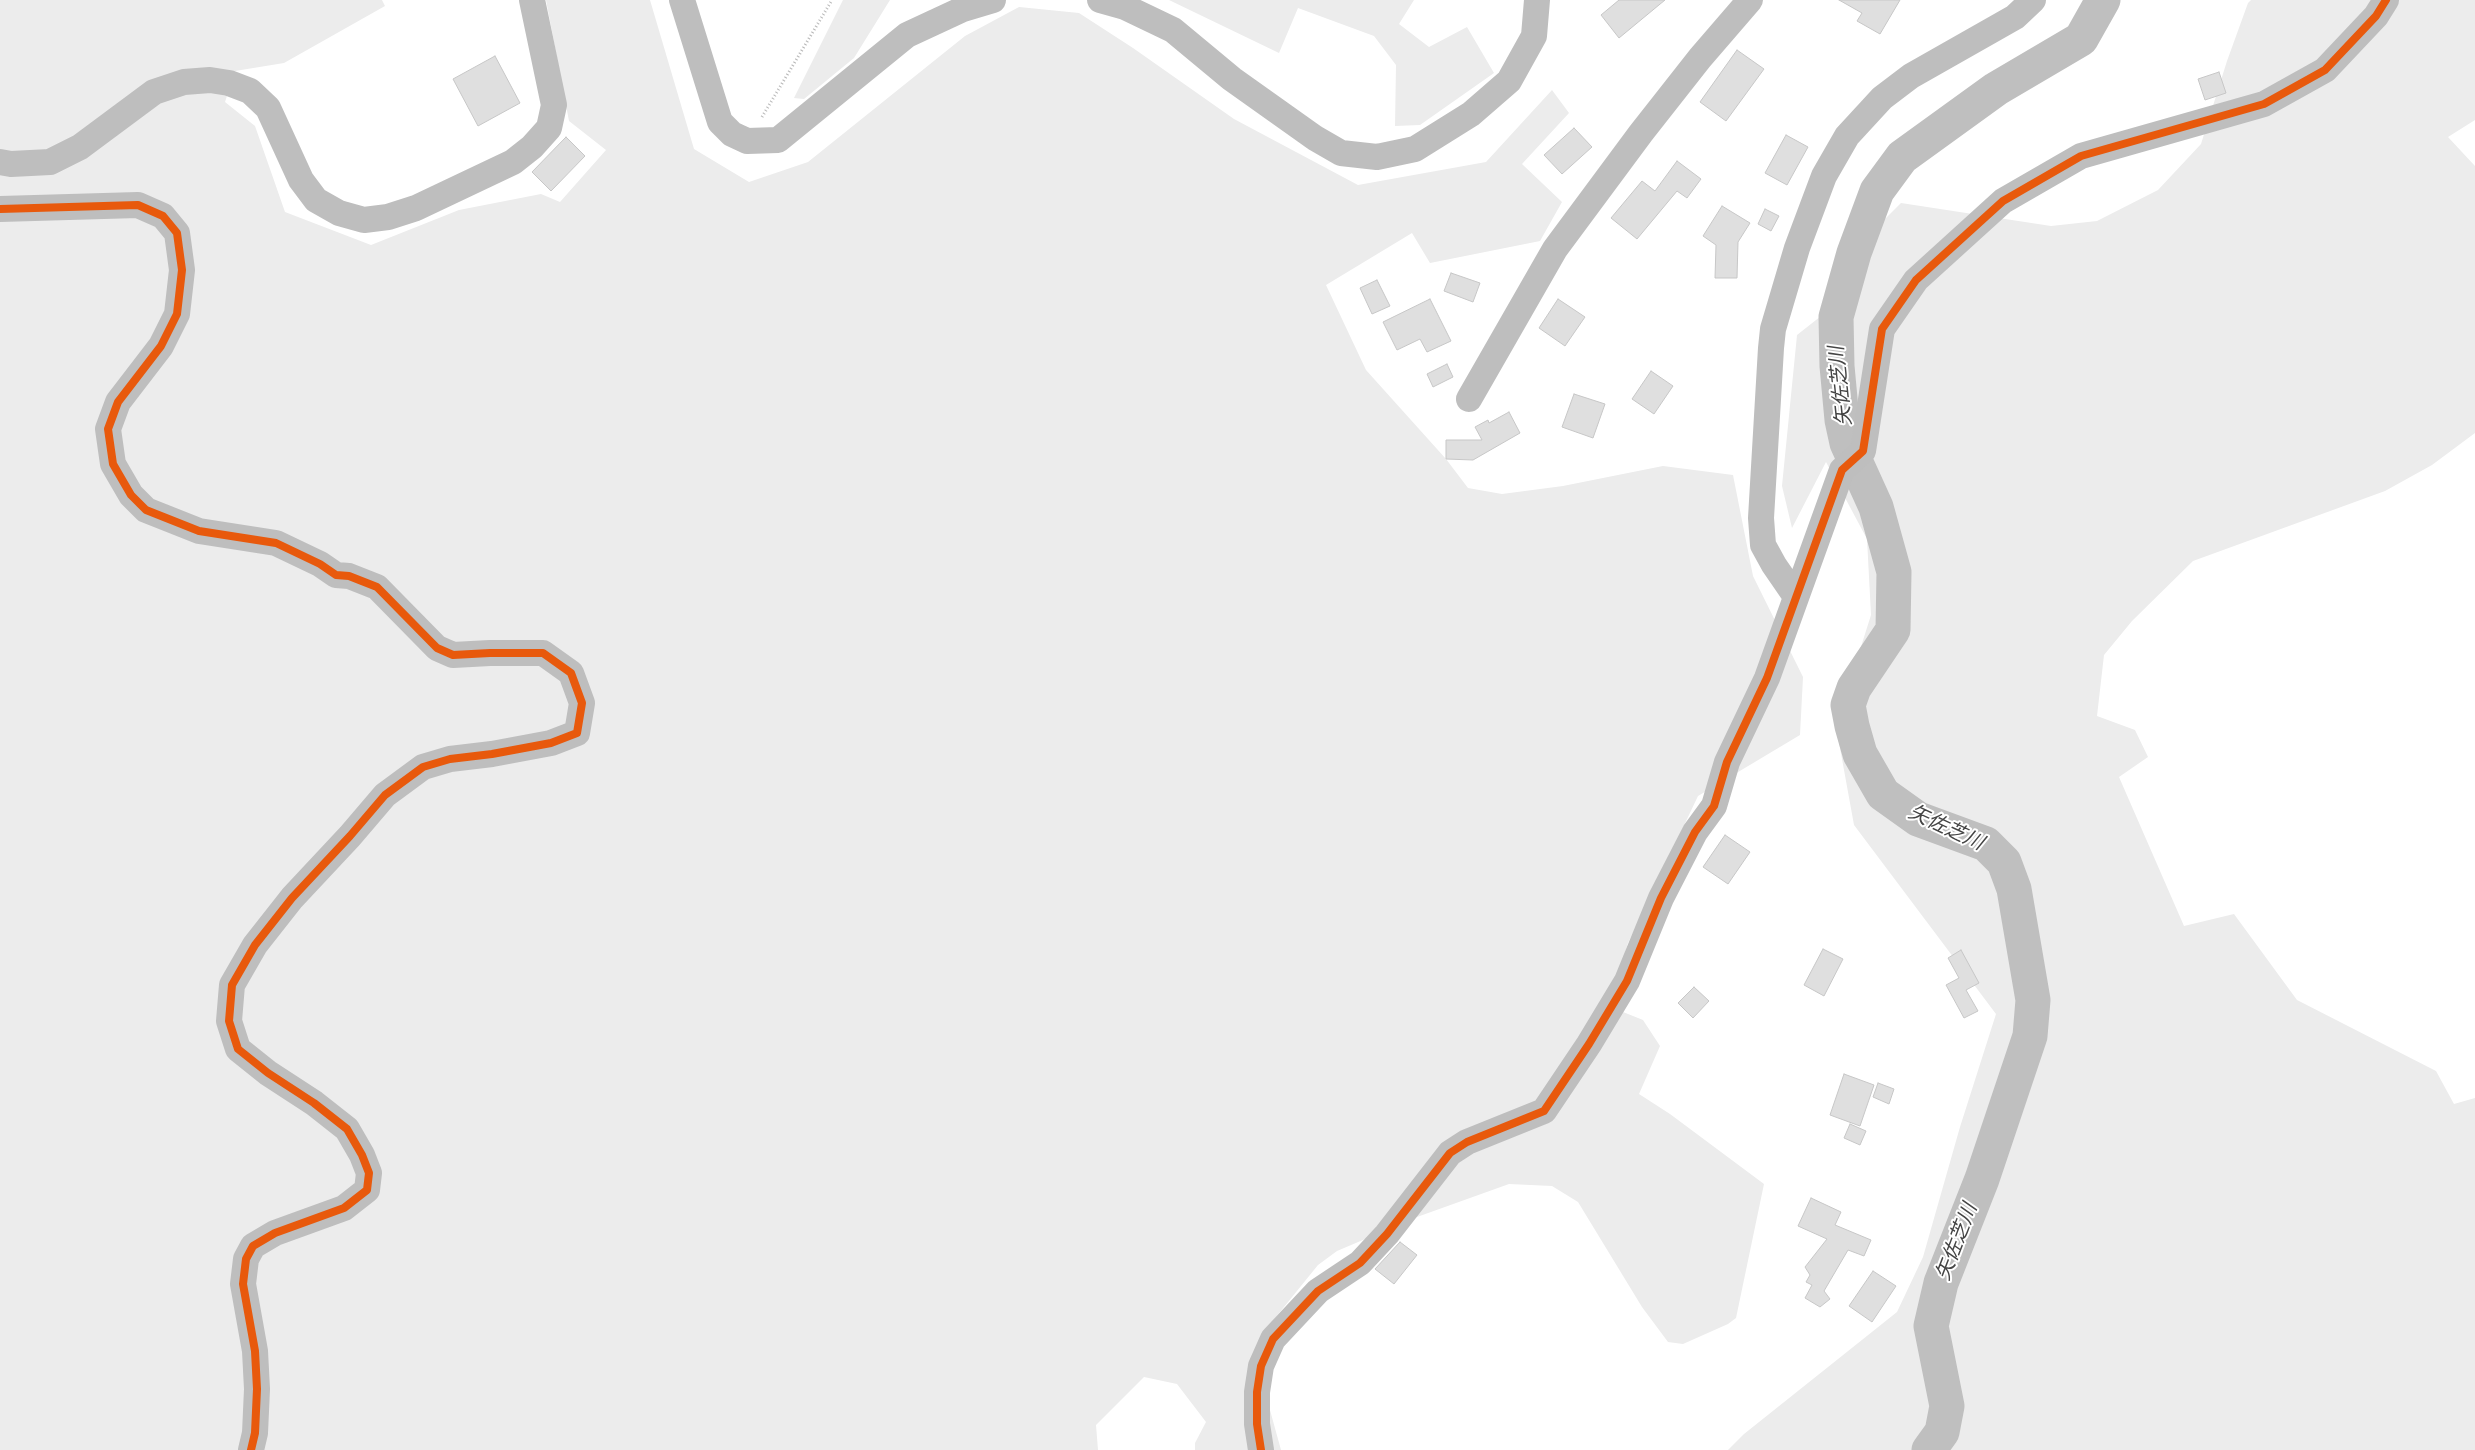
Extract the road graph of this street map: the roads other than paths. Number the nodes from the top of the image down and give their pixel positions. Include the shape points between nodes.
1 (532, 0) edge
2 (682, 0) edge
3 (994, 0) edge
4 (1537, 0) edge
5 (1750, 0) edge
6 (2033, 0) edge
7 (2386, 0) edge
8 (1118, 2) edge
9 (0, 162) edge
10 (0, 209) edge
11 (1469, 399) dead end
12 (1796, 596) junction
13 (251, 1450) edge
14 (1261, 1450) edge

1 - 9 street via 554,105 548,128 513,162 416,208 388,217 364,220 316,200 301,180 268,108 250,91 210,80 184,82 154,92 80,147 50,162
2 - 3 street via 720,122 732,134 747,141 778,140 907,35 963,9
4 - 8 street via 1534,36 1509,81 1471,114 1415,149 1377,157 1341,153 1315,138 1232,79 1173,30
5 - 11 street via 1641,133 1556,249
6 - 12 street via 2015,17 1911,76 1882,98 1847,136 1824,176 1789,275 1774,329 1771,358 1761,518 1763,545
7 - 12 street via 2376,16 2325,70 2264,104 2081,156 2003,200 1916,280 1882,329 1863,452 1842,470
10 - 13 street via 138,205 163,216 177,233 182,270 177,314 161,346 118,402 108,429 113,464 130,496 146,510 199,532 276,543 336,574 377,587 437,648 453,655 543,653 571,673 582,703 577,733 551,743 450,759 423,768 385,795 292,898 255,946 232,985 229,1021 238,1049 347,1129 369,1173 367,1190 344,1208 275,1233 253,1246 246,1259 243,1284 255,1351 257,1389
12 - 14 street via 1767,678 1727,762 1714,806 1695,832 1661,898 1627,981 1589,1044 1544,1110 1467,1142 1450,1153 1387,1234 1360,1263 1318,1291 1273,1339 1261,1366 1257,1392

